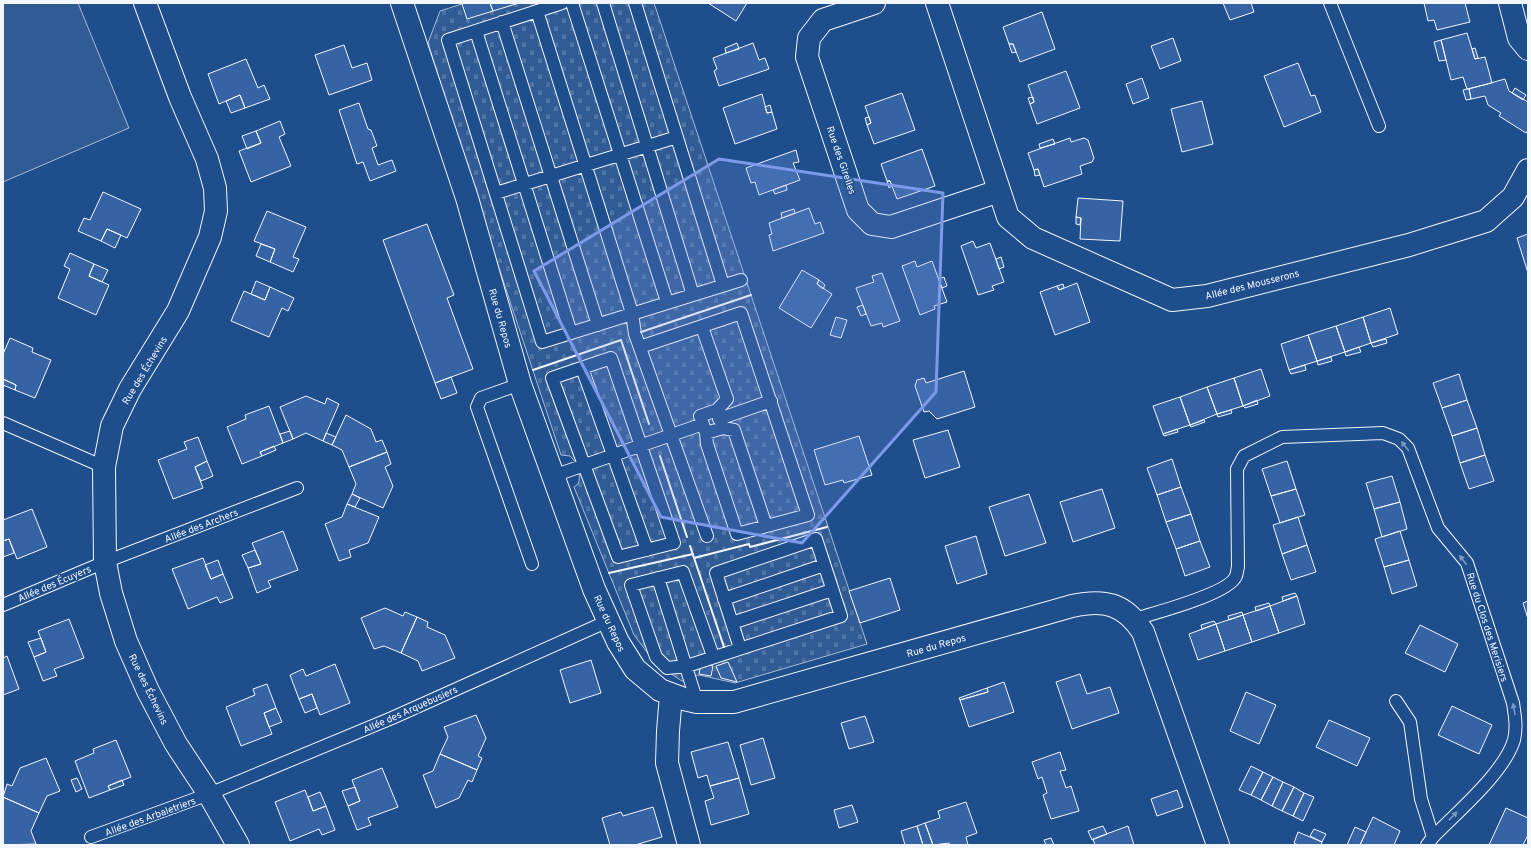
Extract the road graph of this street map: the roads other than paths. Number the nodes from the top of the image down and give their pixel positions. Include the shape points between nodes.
1 (145, 3) edge
2 (402, 3) edge
3 (562, 3) edge
4 (572, 3) edge
5 (603, 3) edge
6 (634, 3) edge
7 (874, 3) edge
8 (937, 3) edge
9 (1330, 3) edge
10 (1510, 3) edge
11 (537, 11) junction
12 (502, 22) junction
13 (476, 31) junction
14 (1528, 49) edge
15 (1379, 126) dead end
16 (677, 137) junction
17 (647, 146) junction
18 (620, 155) junction
19 (586, 165) junction
20 (1528, 170) edge
21 (551, 176) junction
22 (524, 184) junction
23 (999, 191) junction
24 (496, 193) junction
25 (741, 280) dead end
26 (723, 285) junction
27 (693, 294) junction
28 (667, 302) junction
29 (632, 313) junction
30 (598, 325) junction
31 (702, 326) junction
32 (571, 333) junction
33 (640, 347) junction
34 (582, 368) junction
35 (520, 384) junction
36 (771, 401) junction
37 (720, 419) junction
38 (3, 424) edge
39 (705, 429) junction
40 (671, 435) junction
41 (640, 446) junction
42 (613, 455) junction
43 (583, 466) junction
44 (104, 467) junction
45 (553, 476) junction
46 (297, 488) dead end
47 (766, 526) junction
48 (707, 536) dead end
49 (647, 550) junction
50 (105, 562) junction
51 (532, 564) dead end
52 (824, 565) junction
53 (658, 578) junction
54 (832, 590) junction
55 (724, 599) junction
56 (3, 605) edge
57 (1135, 619) junction
58 (608, 621) junction
59 (732, 623) junction
60 (740, 648) junction
61 (713, 656) junction
62 (687, 666) junction
63 (671, 695) junction
64 (1396, 701) dead end
65 (697, 702) junction
66 (209, 794) junction
67 (91, 838) dead end
68 (1430, 841) edge
69 (238, 845) edge
70 (689, 845) edge
71 (1218, 845) edge

1 - 44 street, Rue des Échevins via 180,97 207,159 215,188 216,211 210,237 178,311 130,389 112,426
2 - 35 street, Rue du Repos via 467,198
3 - 11 lane
4 - 18 lane
5 - 17 lane
6 - 16 lane
7 - 23 street, Rue des Girelles via 823,20 809,38 807,57 858,210 872,224 891,227
8 - 23 street
9 - 15 lane
10 - 14 street via 1519,38
11 - 12 lane
11 - 19 lane
12 - 13 lane
12 - 21 lane
13 - 22 lane
13 - 24 lane via 448,40
16 - 17 lane
16 - 26 lane
17 - 18 lane
17 - 27 lane
18 - 19 lane
18 - 28 lane
19 - 21 lane
19 - 29 lane
20 - 23 street, Allée des Mousserons via 1513,197 1486,221 1409,244 1207,296 1172,300 1033,238 1008,217
21 - 22 lane
21 - 30 lane
22 - 24 lane
22 - 32 lane
24 - 32 lane via 542,342
25 - 26 lane
26 - 27 lane
27 - 28 lane
28 - 29 lane
29 - 30 lane
29 - 33 lane
30 - 32 lane
31 - 33 lane
31 - 36 lane via 742,313
31 - 37 lane via 727,399
33 - 40 lane
34 - 41 lane via 611,358
34 - 42 lane
34 - 43 lane via 552,378
35 - 45 street, Rue du Repos
35 - 51 lane via 481,398 477,407
36 - 37 lane
36 - 47 lane via 808,515
37 - 39 lane
37 - 39 lane via 700,416
37 - 47 lane via 734,430
38 - 44 lane
39 - 40 lane
39 - 47 lane via 707,444 737,534
40 - 41 lane
40 - 48 lane
41 - 42 lane
41 - 49 lane via 674,543
42 - 43 lane
42 - 49 lane
43 - 45 lane
43 - 49 lane via 618,557
44 - 50 street, Rue des Échevins
45 - 58 street, Rue du Repos
46 - 50 lane, Allée des Archers
50 - 56 lane, Allée des Écuyers
50 - 66 street, Rue des Échevins via 111,593 126,641 176,744
52 - 54 lane
52 - 55 lane
52 - 55 lane via 816,539 716,573
53 - 61 lane via 683,572
53 - 62 lane
53 - 62 lane via 631,585 656,657 667,668
54 - 59 lane
54 - 60 lane via 840,616
55 - 59 lane
57 - 65 street, Rue du Repos via 1125,611 1092,601 734,702
68 -> 57 lane, Rue du Clos des Merisiers via 1506,759 1514,740 1516,722 1513,703 1467,563 1438,528 1408,448 1399,439 1383,433 1282,437 1244,456 1236,469 1236,577 1224,587 1196,600
57 - 71 street, Rue du Repos via 1143,632
58 - 63 street, Rue du Repos via 635,669 660,690
58 - 66 lane, Allée des Arquebusiers via 392,718
59 - 60 lane
60 - 61 lane
61 - 62 lane
62 - 65 lane
63 - 65 street, Rue du Repos
63 - 70 street via 668,763
64 - 68 lane, Rue du Clos des Merisiers via 1410,722
66 - 67 lane, Allée des Arbaletriers
66 - 69 street, Rue des Échevins

